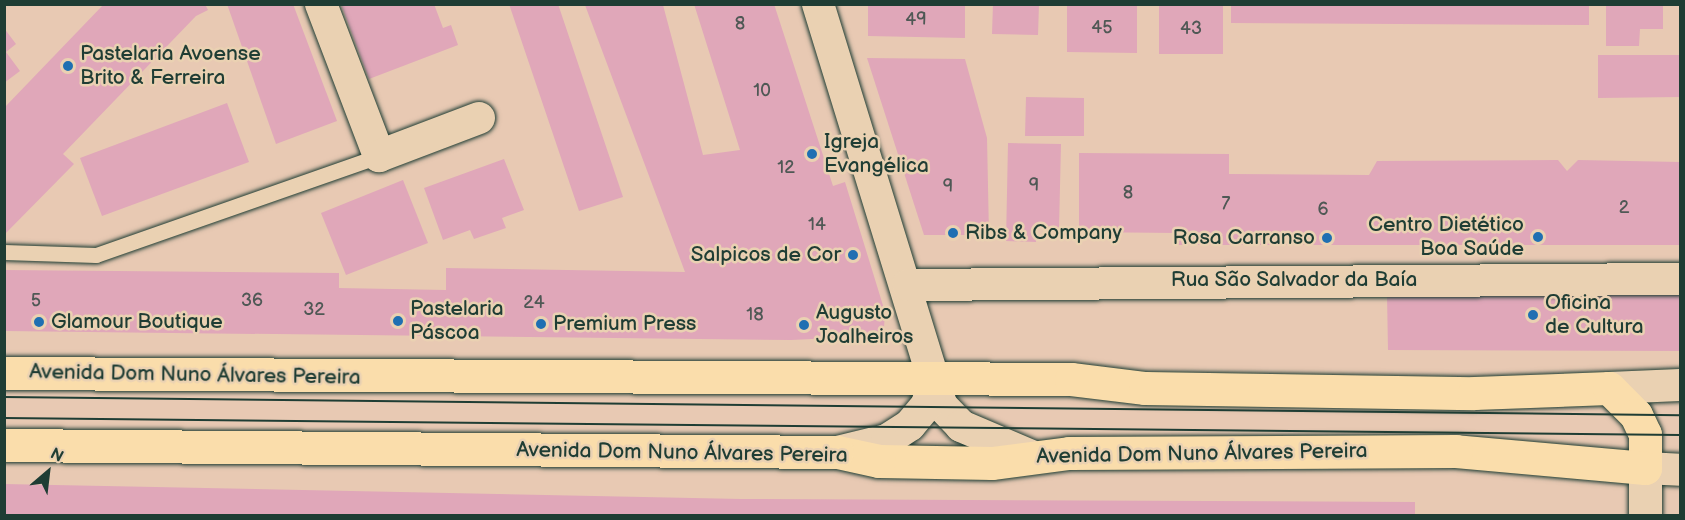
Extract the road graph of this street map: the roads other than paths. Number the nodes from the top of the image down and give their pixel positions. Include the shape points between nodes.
1 (321, 4) edge
2 (818, 4) edge
3 (479, 118) dead end
4 (379, 156) junction
5 (4, 252) edge
6 (1680, 279) edge
7 (908, 285) junction
8 (4, 373) edge
9 (933, 382) junction
10 (1680, 385) edge
11 (1609, 388) junction
12 (4, 446) edge
13 (837, 452) junction
14 (1034, 457) junction
15 (1645, 468) junction
16 (1680, 470) edge
17 (1645, 516) edge

1 - 4 street
2 - 7 street
3 - 4 street
4 - 5 lane via 96,255
6 - 7 street, Rua São Salvador da Baía
7 - 9 street
8 - 9 main road, Avenida Dom Nuno Álvares Pereira
9 - 11 main road, Avenida Dom Nuno Álvares Pereira via 1071,379 1145,388 1474,393
9 - 13 street via 927,405 910,425 887,440
9 - 14 street via 942,406 961,426
10 - 11 street, Avenida Dom Nuno Álvares Pereira
11 - 15 main road via 1636,415 1645,434
12 - 13 main road, Avenida Dom Nuno Álvares Pereira
13 - 14 main road, Avenida Dom Nuno Álvares Pereira via 924,462 992,464
14 - 15 main road, Avenida Dom Nuno Álvares Pereira via 1456,451
15 - 16 street, Avenida Dom Nuno Álvares Pereira
15 - 17 street

